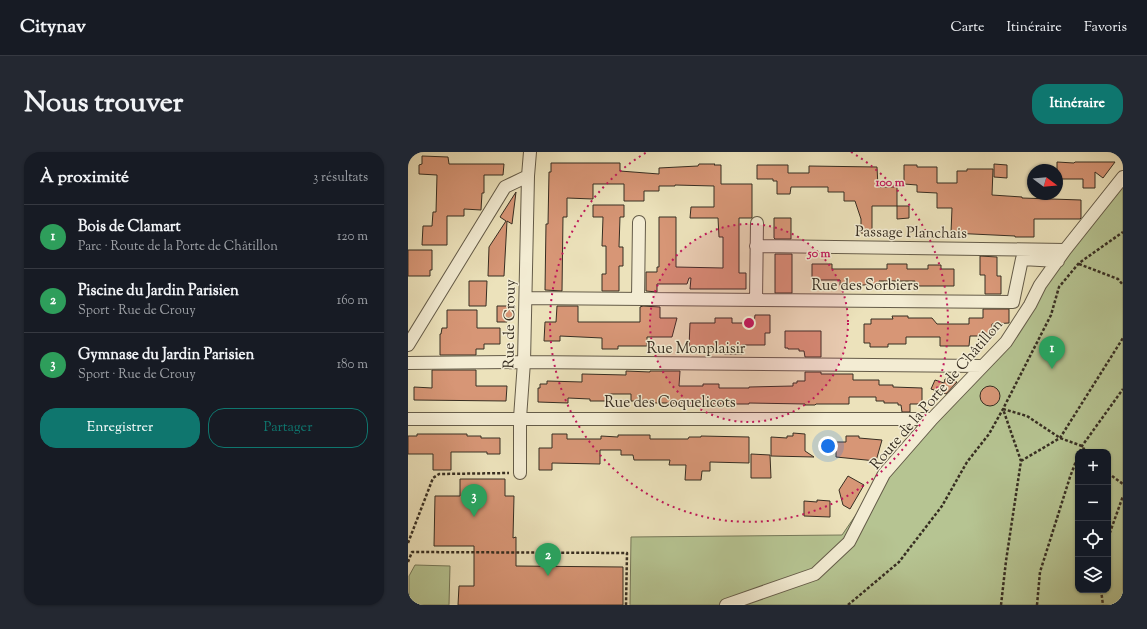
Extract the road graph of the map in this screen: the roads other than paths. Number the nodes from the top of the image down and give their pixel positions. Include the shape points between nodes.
1 (530, 152) edge
2 (528, 176) junction
3 (1123, 177) edge
4 (640, 222) dead end
5 (757, 223) dead end
6 (756, 246) junction
7 (1066, 250) junction
8 (1058, 261) junction
9 (526, 298) junction
10 (638, 299) junction
11 (756, 300) junction
12 (408, 345) edge
13 (524, 362) junction
14 (408, 363) edge
15 (983, 366) junction
16 (520, 418) junction
17 (408, 419) edge
18 (932, 419) junction
19 (520, 473) road end
20 (726, 605) edge

1 - 2 street, Rue de Crouy
2 - 9 street, Rue de Crouy
2 - 12 street via 505,187
3 - 7 street, Route de la Porte de Châtillon
4 - 10 street
5 - 6 street
6 - 7 street, Passage Planchais
6 - 11 street
7 - 8 street, Route de la Porte de Châtillon
8 - 11 street, Rue des Sorbiers via 1022,259 1013,302
8 - 15 street, Route de la Porte de Châtillon via 1040,285 1006,342
9 - 10 street, Rue des Sorbiers
9 - 13 street, Rue de Crouy
10 - 11 street, Rue des Sorbiers
13 - 14 street, Rue Monplaisir
13 - 15 street, Rue Monplaisir
13 - 16 street, Rue de Crouy
15 - 18 street, Route de la Porte de Châtillon
16 - 17 street, Rue des Coquelicots
16 - 18 street, Rue des Coquelicots
16 - 19 street, Rue de Crouy
18 - 20 street, Route de la Porte de Châtillon via 884,474 849,542 815,574

